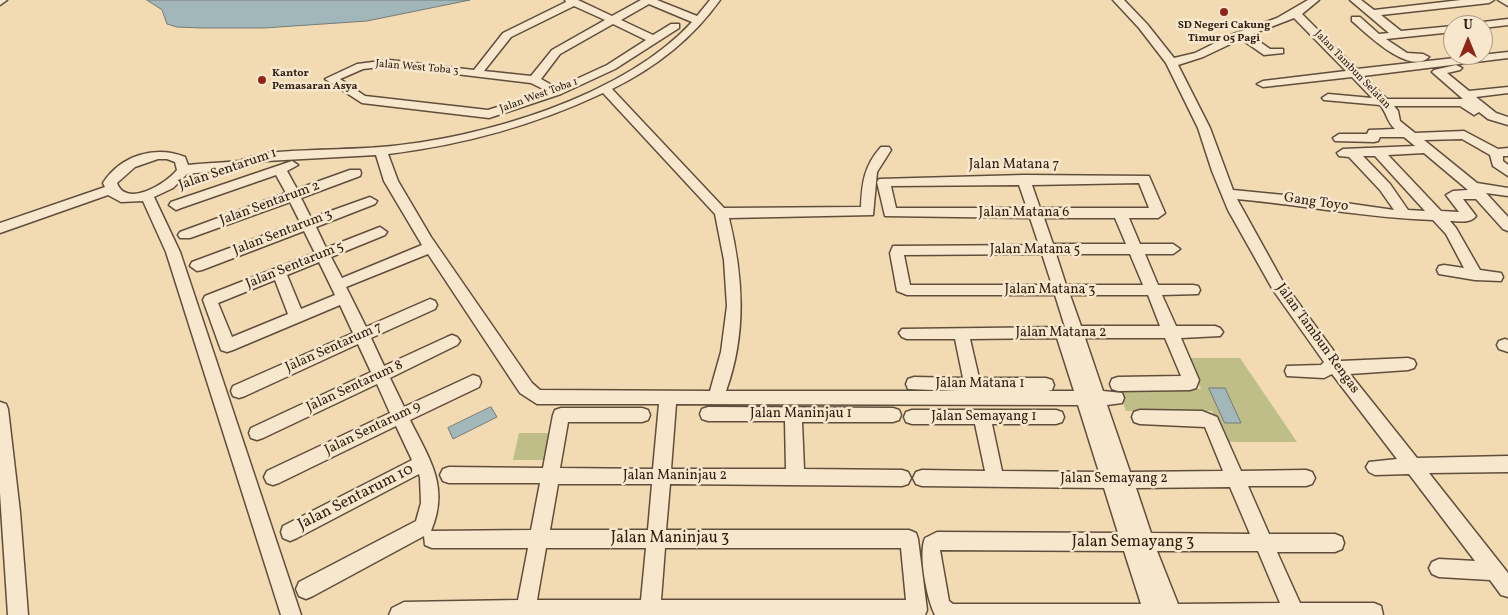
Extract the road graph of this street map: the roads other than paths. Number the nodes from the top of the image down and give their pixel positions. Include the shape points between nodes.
1 (648, 0) edge
2 (661, 0) edge
3 (715, 0) edge
4 (1118, 0) edge
5 (1314, 0) edge
6 (1356, 0) edge
7 (1489, 0) edge
8 (1503, 0) edge
9 (572, 1) edge
10 (1508, 3) edge
11 (1372, 12) junction
12 (1295, 13) junction
13 (701, 19) junction
14 (1356, 19) dead end
15 (612, 21) junction
16 (1508, 22) edge
17 (1493, 24) edge
18 (675, 26) dead end
19 (1387, 26) junction
20 (1368, 28) junction
21 (1443, 29) edge
22 (1243, 34) junction
23 (1398, 35) junction
24 (1378, 37) junction
25 (656, 40) junction
26 (1508, 47) edge
27 (1493, 49) edge
28 (1279, 52) dead end
29 (1443, 55) edge
30 (1508, 55) edge
31 (1174, 62) junction
32 (1508, 63) edge
33 (1355, 73) junction
34 (476, 74) junction
35 (331, 79) joint
36 (534, 80) junction
37 (1263, 84) dead end
38 (605, 89) junction
39 (1508, 90) edge
40 (556, 92) junction
41 (1465, 95) junction
42 (1328, 98) dead end
43 (1383, 102) junction
44 (1508, 121) edge
45 (1374, 123) dead end
46 (1508, 128) edge
47 (1383, 133) junction
48 (1409, 135) junction
49 (1339, 138) dead end
50 (1425, 149) junction
51 (885, 150) dead end
52 (381, 151) junction
53 (1378, 152) junction
54 (1502, 152) edge
55 (1366, 168) junction
56 (1391, 168) junction
57 (183, 170) junction
58 (1508, 172) edge
59 (355, 173) dead end
60 (1020, 180) junction
61 (1404, 183) junction
62 (1384, 187) junction
63 (110, 189) junction
64 (1370, 189) dead end
65 (1476, 191) junction
66 (1508, 192) edge
67 (1235, 194) junction
68 (293, 195) junction
69 (147, 196) junction
70 (370, 201) dead end
71 (176, 205) dead end
72 (721, 213) junction
73 (890, 213) joint
74 (1031, 213) junction
75 (1120, 213) junction
76 (1158, 213) joint
77 (1404, 214) junction
78 (1438, 216) junction
79 (307, 224) junction
80 (1508, 226) edge
81 (0, 228) edge
82 (380, 232) dead end
83 (185, 235) dead end
84 (428, 243) junction
85 (1136, 249) junction
86 (1173, 249) dead end
87 (1042, 250) junction
88 (321, 255) junction
89 (197, 266) dead end
90 (1444, 270) dead end
91 (279, 272) junction
92 (1508, 274) edge
93 (1475, 275) junction
94 (338, 286) junction
95 (907, 290) joint
96 (1055, 290) junction
97 (1153, 290) junction
98 (1193, 290) dead end
99 (430, 305) dead end
100 (297, 316) junction
101 (1171, 332) junction
102 (1215, 332) dead end
103 (907, 333) dead end
104 (960, 333) junction
105 (1069, 333) junction
106 (362, 336) junction
107 (452, 341) dead end
108 (1408, 364) dead end
109 (1340, 366) junction
110 (1293, 371) dead end
111 (380, 375) junction
112 (473, 382) dead end
113 (914, 384) dead end
114 (972, 384) junction
115 (1046, 384) dead end
116 (239, 391) dead end
117 (672, 398) junction
118 (715, 398) junction
119 (1090, 398) junction
120 (0, 409) edge
121 (708, 414) dead end
122 (793, 414) junction
123 (893, 414) dead end
124 (642, 415) dead end
125 (400, 417) junction
126 (912, 417) dead end
127 (982, 417) junction
128 (1056, 417) dead end
129 (1140, 417) dead end
130 (257, 433) dead end
131 (422, 464) junction
132 (1508, 464) edge
133 (1419, 466) junction
134 (1374, 467) dead end
135 (449, 475) dead end
136 (550, 476) junction
137 (666, 476) junction
138 (274, 477) dead end
139 (795, 477) junction
140 (902, 478) dead end
141 (922, 478) dead end
142 (995, 478) junction
143 (1306, 478) dead end
144 (1236, 479) junction
145 (1117, 480) junction
146 (6, 515) edge
147 (290, 532) dead end
148 (427, 533) junction
149 (539, 539) junction
150 (661, 539) junction
151 (1137, 543) junction
152 (1264, 543) junction
153 (1335, 543) dead end
154 (1439, 568) dead end
155 (1495, 571) junction
156 (1508, 588) edge
157 (306, 589) dead end
158 (526, 612) edge
159 (655, 612) edge
160 (1374, 613) dead end
161 (1295, 614) edge
162 (18, 615) edge
163 (291, 615) edge
164 (399, 615) edge
165 (1154, 615) edge
166 (1172, 615) edge

1 - 13 street
1 - 15 street
2 - 13 street
3 - 13 street
4 - 31 street, Jalan Tambun Rengas
5 - 12 street
6 - 11 street
7 - 11 street
8 - 10 street
9 - 15 street, Jalan West Toba 3
9 - 34 street, Jalan West Toba 3 via 507,35
11 - 19 street
12 - 22 street via 1275,24
12 - 33 street, Jalan Tambun Selatan
13 - 38 street via 675,44 640,70
14 - 20 street
15 - 25 street
15 - 36 street via 556,52
16 - 17 street
18 - 25 street, Jalan West Toba 1
19 - 20 street
19 - 23 street
20 - 24 street
21 - 23 street
22 - 28 street via 1268,53
22 - 31 street
23 - 24 street
24 - 29 street via 1406,58
25 - 40 street, Jalan West Toba 1 via 611,68
26 - 27 street
30 - 33 street
31 - 67 street, Jalan Tambun Rengas
32 - 41 street via 1439,70 1439,75
33 - 37 street
33 - 43 street, Jalan Tambun Selatan
34 - 35 street, Jalan West Toba 3 via 375,63
34 - 36 street, Jalan West Toba 3
35 - 40 street, Jalan West Toba 1 via 362,99 490,114
36 - 40 street, Jalan West Toba 3
38 - 52 street via 542,114 475,135
38 - 72 street
39 - 41 street
41 - 44 street via 1492,116
42 - 43 street
43 - 46 street via 1463,102 1487,123
43 - 48 street, Jalan Tambun Selatan via 1392,111 1394,122
45 - 47 street
47 - 48 street
47 - 49 street via 1372,133 1374,138
48 - 50 street, Jalan Tambun Selatan
48 - 54 street via 1464,135
50 - 53 street
50 - 65 street, Jalan Tambun Selatan
51 - 72 street via 872,165 868,212
52 - 57 street via 264,157 251,163
52 - 84 street via 391,181
53 - 55 street via 1348,153
53 - 56 street
54 - 58 street via 1497,163
55 - 56 street
55 - 62 street
56 - 61 street
57 - 63 street via 176,157 145,157 114,175
57 - 69 street via 167,188
59 - 68 street, Jalan Sentarum 2
60 - 73 street, Jalan Matana 7 via 885,181
60 - 74 street
60 - 76 street, Jalan Matana 7 via 1144,179
61 - 62 street
61 - 78 street
62 - 64 street
62 - 77 street
63 - 69 street via 124,197
63 - 81 street
65 - 66 street
65 - 78 street, Gang Toyo via 1452,195 1469,216
65 - 80 street, Jalan Tambun Selatan
67 - 77 street, Gang Toyo
67 - 109 street, Jalan Tambun Rengas via 1254,246 1278,286
68 - 71 street, Jalan Sentarum 1 via 286,167
68 - 79 street
68 - 83 street, Jalan Sentarum 2
69 - 163 street via 173,252
70 - 79 street, Jalan Sentarum 3
72 - 118 street via 732,252 735,310 729,354
73 - 74 street, Jalan Matana 6
74 - 75 street, Jalan Matana 6
74 - 87 street
75 - 76 street, Jalan Matana 6
75 - 85 street
77 - 78 street, Gang Toyo
78 - 93 street via 1460,245
79 - 88 street
79 - 89 street, Jalan Sentarum 3
82 - 88 street, Jalan Sentarum 5
84 - 94 street
84 - 117 street via 526,388 537,397
85 - 86 street, Jalan Matana 5
85 - 87 street, Jalan Matana 5
85 - 97 street
87 - 95 street, Jalan Matana 5 via 898,250 902,286
87 - 96 street
88 - 91 street, Jalan Sentarum 5
88 - 94 street
90 - 93 street
91 - 100 street
91 - 100 street, Jalan Sentarum 5 via 210,300 227,346
92 - 93 street
94 - 100 street
94 - 106 street
95 - 96 street, Jalan Matana 3
96 - 97 street, Jalan Matana 3
96 - 105 street
97 - 98 street, Jalan Matana 3
97 - 101 street
99 - 106 street, Jalan Sentarum 7
101 - 102 street, Jalan Matana 2
101 - 105 street, Jalan Matana 2
101 - 119 street via 1190,383 1117,391
103 - 104 street, Jalan Matana 2
104 - 105 street, Jalan Matana 2
104 - 114 street
105 - 119 street
106 - 111 street
106 - 116 street, Jalan Sentarum 7
107 - 111 street, Jalan Sentarum 8
108 - 109 street
109 - 110 street via 1324,372
109 - 133 street, Jalan Tambun Rengas
111 - 125 street
111 - 130 street, Jalan Sentarum 8
112 - 125 street, Jalan Sentarum 9
113 - 114 street, Jalan Matana 1
114 - 115 street, Jalan Matana 1
117 - 118 street
117 - 137 street
118 - 119 street
119 - 145 street
120 - 146 street
121 - 122 street, Jalan Maninjau 1
122 - 123 street, Jalan Maninjau 1
122 - 139 street
124 - 136 street via 561,414
125 - 131 street
125 - 138 street, Jalan Sentarum 9
126 - 127 street, Jalan Semayang 1
127 - 128 street, Jalan Semayang 1
127 - 142 street
129 - 144 street via 1207,419
131 - 147 street, Jalan Sentarum 10
131 - 148 street via 429,478 432,496
132 - 133 street
133 - 134 street
133 - 155 street, Jalan Tambun Rengas
135 - 136 street, Jalan Maninjau 2
136 - 137 street, Jalan Maninjau 2
136 - 149 street
137 - 139 street, Jalan Maninjau 2
137 - 150 street
139 - 140 street, Jalan Maninjau 2
141 - 142 street, Jalan Semayang 2
142 - 145 street, Jalan Semayang 2
143 - 144 street, Jalan Semayang 2
144 - 145 street, Jalan Semayang 2
144 - 152 street
145 - 151 street
146 - 162 street
148 - 149 street, Jalan Maninjau 3
148 - 157 street
149 - 150 street, Jalan Maninjau 3
149 - 158 street
150 - 159 street
150 - 159 street, Jalan Maninjau 3 via 909,539 917,610
151 - 152 street, Jalan Semayang 3
151 - 165 street
151 - 165 street, Jalan Semayang 3 via 937,541 931,550 940,604 944,611 952,614
151 - 166 street
152 - 153 street, Jalan Semayang 3
152 - 161 street
154 - 155 street
155 - 156 street, Jalan Tambun Rengas
158 - 159 street
158 - 164 street via 404,612
160 - 161 street
161 - 166 street
165 - 166 street

